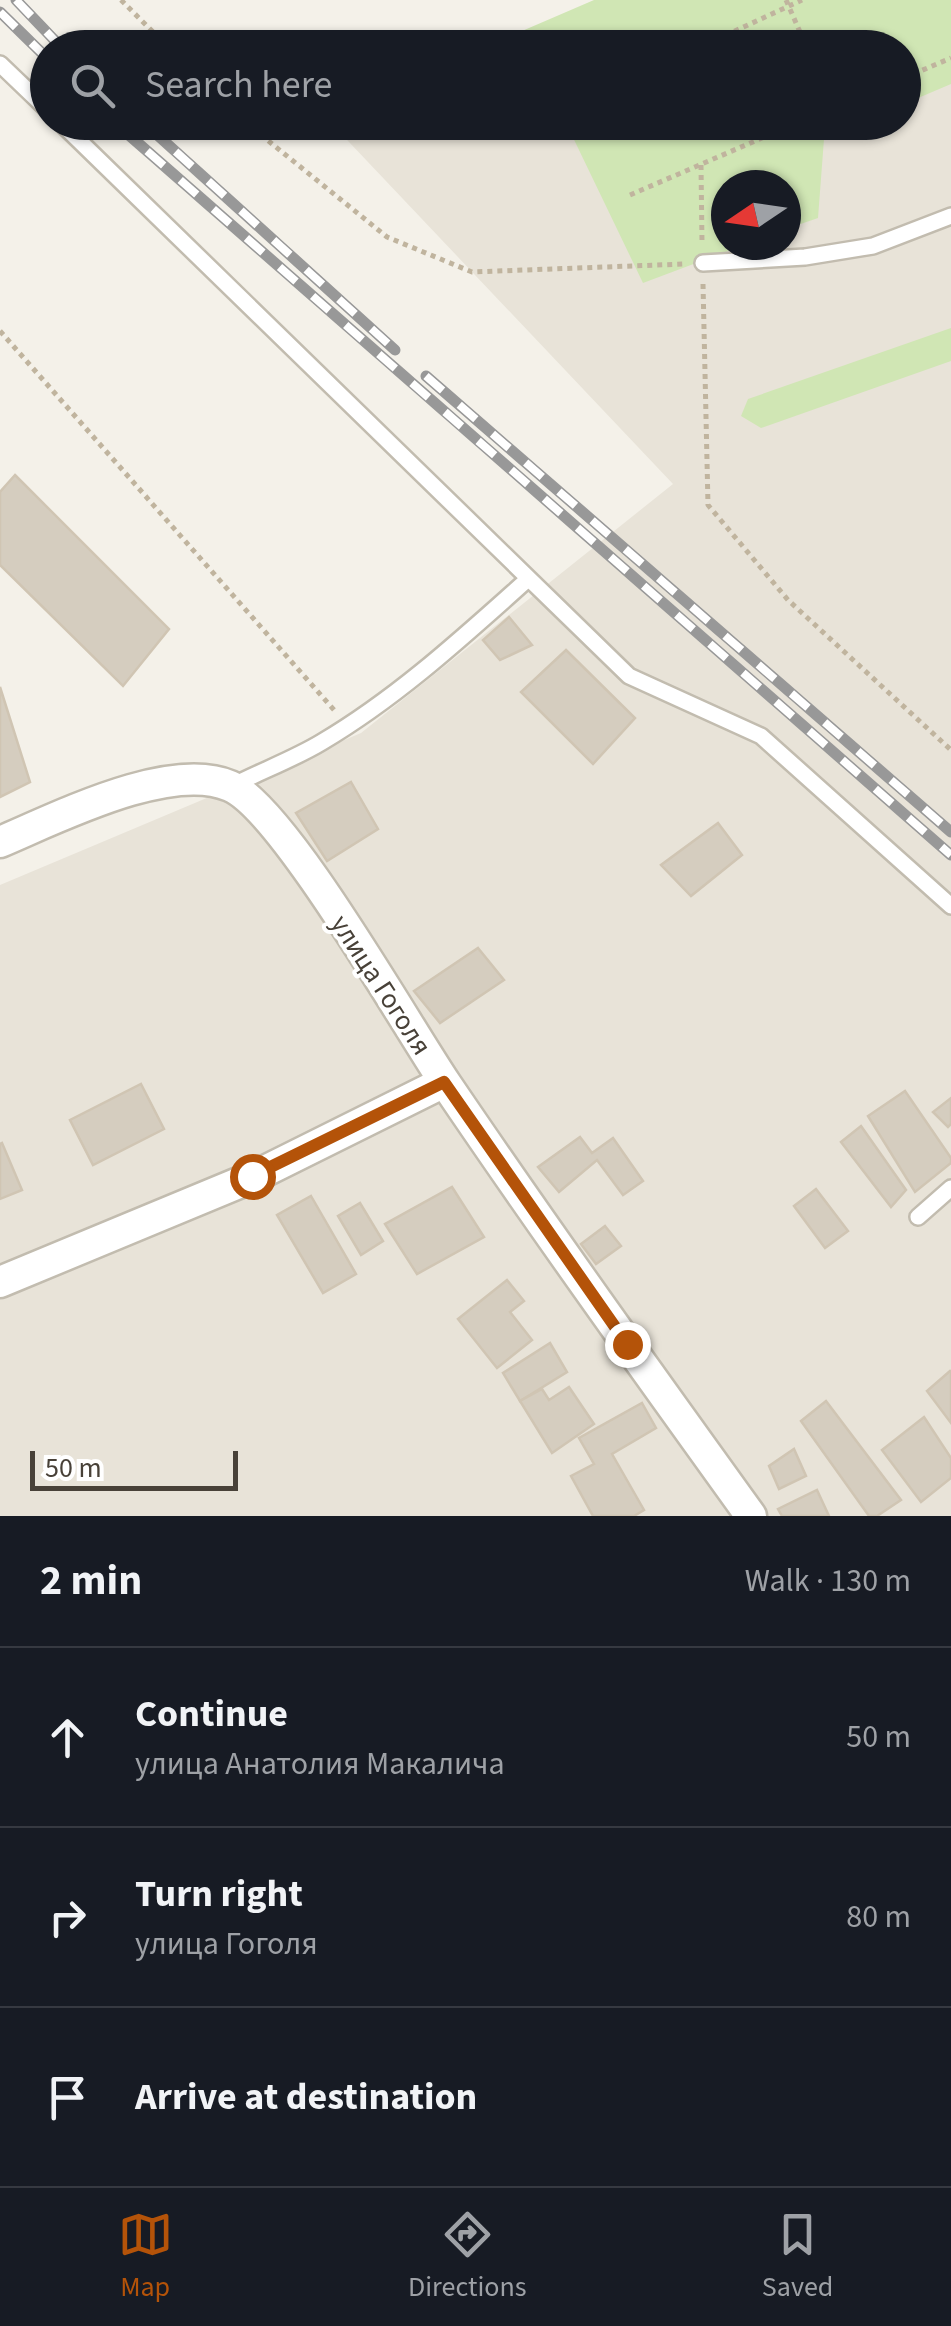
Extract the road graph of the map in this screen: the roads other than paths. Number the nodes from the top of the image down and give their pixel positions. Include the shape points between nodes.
1 (0, 64) edge
2 (30, 93) edge
3 (78, 140) edge
4 (951, 216) edge
5 (703, 263) road end
6 (528, 579) junction
7 (232, 786) junction
8 (0, 842) edge
9 (951, 906) edge
10 (444, 1082) junction
11 (951, 1188) edge
12 (918, 1217) dead end
13 (0, 1282) edge
14 (751, 1516) edge

1 - 2 lane
3 - 6 lane
4 - 5 lane via 873,246 805,258
6 - 7 lane via 439,659 348,724
6 - 9 lane via 628,676 762,736
7 - 8 street via 195,778 137,789
7 - 10 street, улица Гоголя via 275,824
10 - 13 street via 252,1176
10 - 14 street, улица Гоголя
11 - 12 lane

